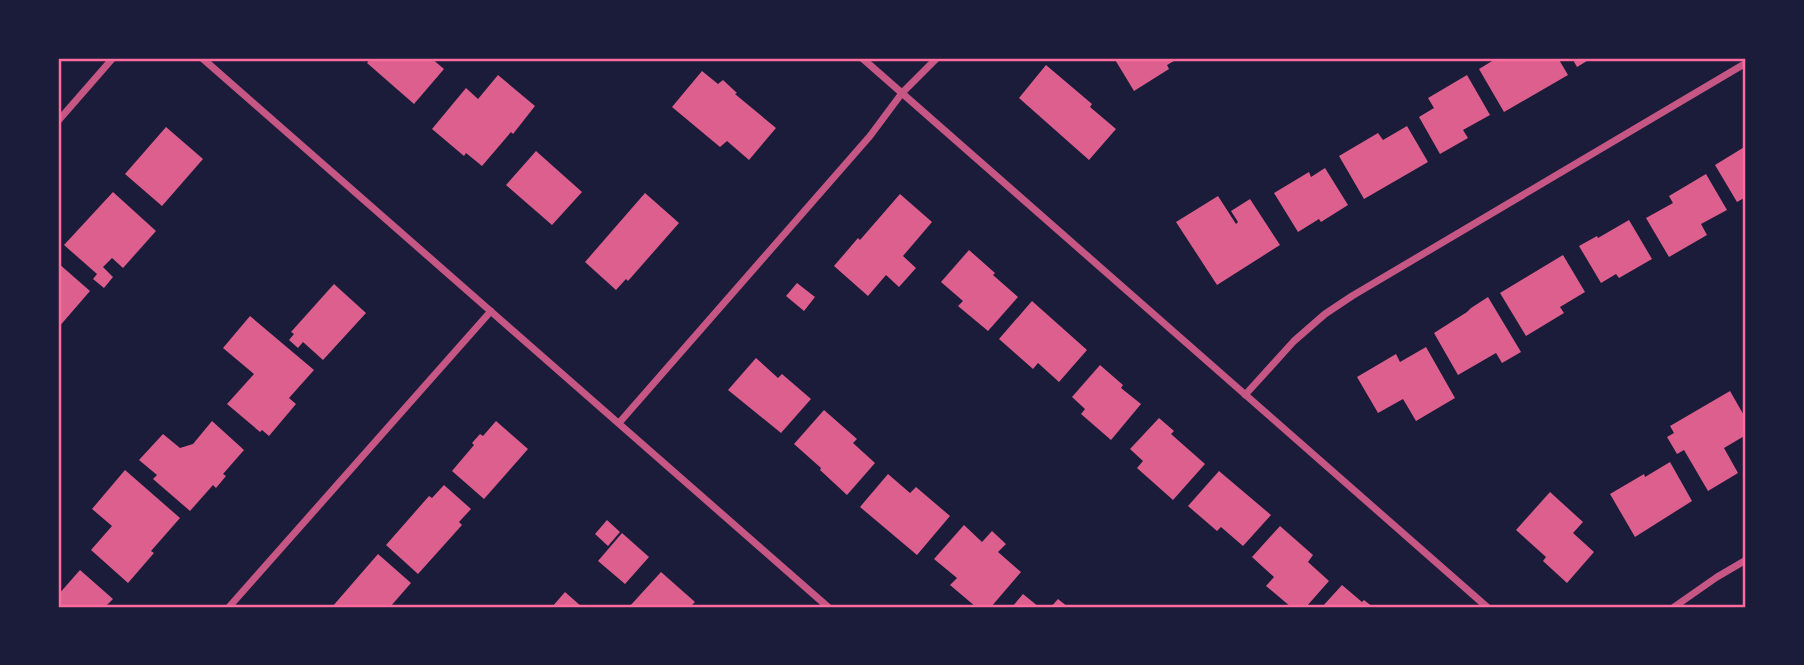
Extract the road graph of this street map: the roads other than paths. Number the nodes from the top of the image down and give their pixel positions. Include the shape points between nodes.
1 (113, 58) edge
2 (202, 58) edge
3 (862, 58) edge
4 (937, 58) edge
5 (1746, 63) edge
6 (902, 93) junction
7 (58, 121) edge
8 (491, 311) junction
9 (1245, 395) junction
10 (618, 423) junction
11 (1746, 560) edge
12 (820, 600) junction
13 (229, 607) edge
14 (813, 607) edge
15 (828, 607) edge
16 (1487, 607) edge
17 (1674, 607) edge

1 - 7 street
2 - 8 street
3 - 6 street
4 - 6 street
5 - 9 street via 1352,296 1294,341
6 - 9 street
6 - 10 street via 870,136
8 - 10 street
8 - 13 street
9 - 16 street
10 - 12 street
11 - 17 street
12 - 14 street
12 - 15 street

